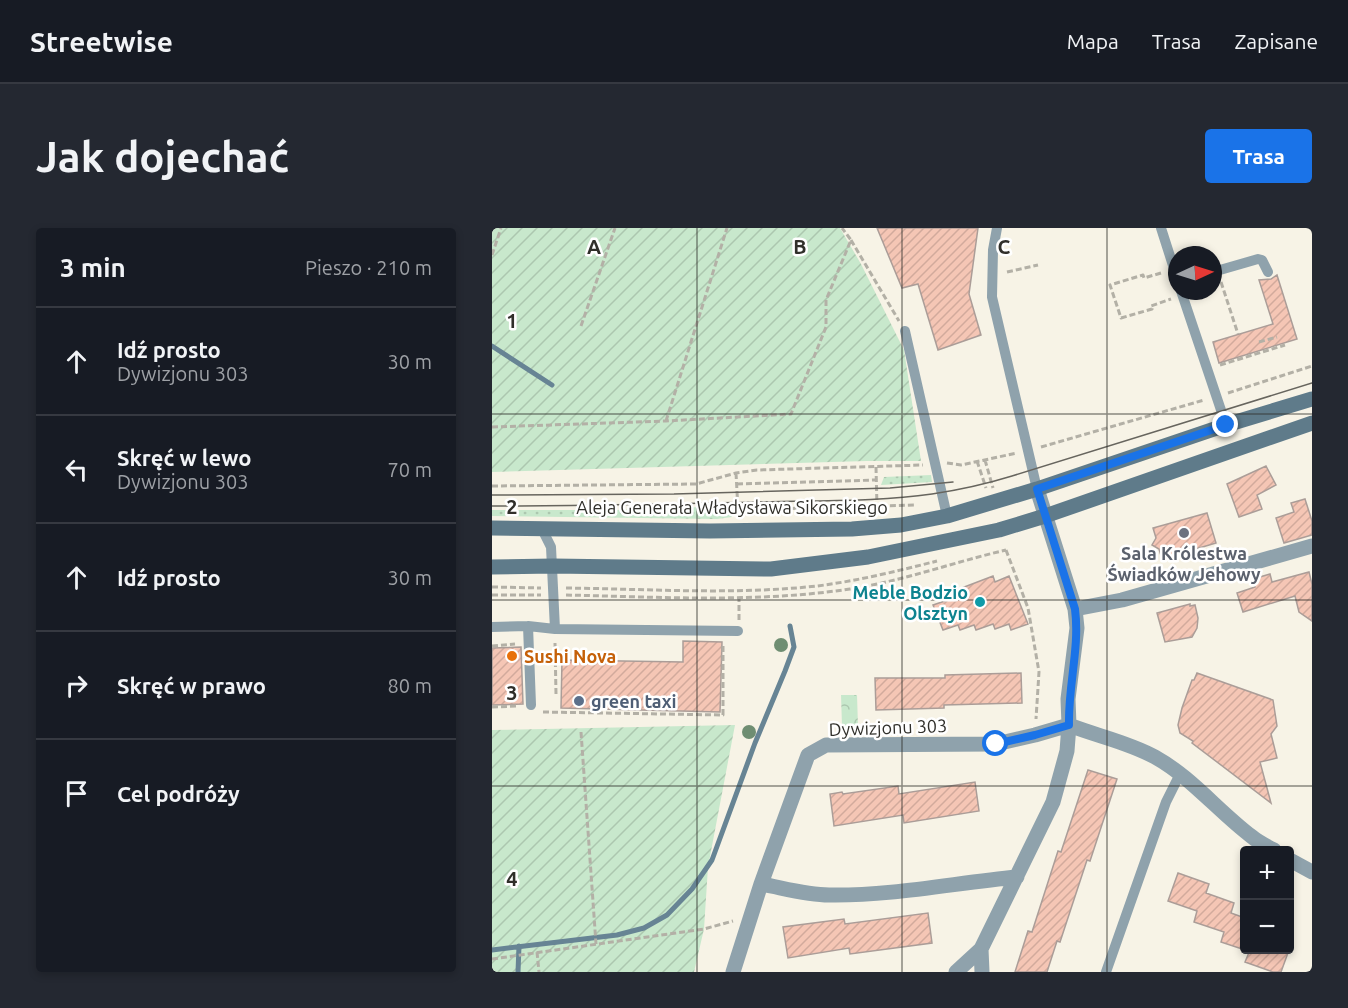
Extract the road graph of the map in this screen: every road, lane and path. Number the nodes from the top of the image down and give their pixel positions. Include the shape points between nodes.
1 (501, 228) edge
2 (615, 228) edge
3 (727, 228) edge
4 (842, 228) edge
5 (998, 228) edge
6 (1161, 228) edge
7 (851, 240) junction
8 (1168, 249) edge
9 (492, 255) edge
10 (1038, 265) dead end
11 (1222, 269) edge
12 (993, 272) junction
13 (1268, 272) dead end
14 (1168, 274) edge
15 (1222, 283) dead end
16 (1168, 299) edge
17 (1184, 300) edge
18 (581, 326) dead end
19 (904, 331) joint
20 (1238, 334) dead end
21 (1277, 337) dead end
22 (1259, 342) dead end
23 (1285, 345) dead end
24 (1312, 366) edge
25 (1207, 369) junction
26 (1216, 396) junction
27 (1312, 399) edge
28 (666, 421) junction
29 (1312, 423) edge
30 (1226, 425) junction
31 (492, 427) edge
32 (1029, 450) junction
33 (985, 459) junction
34 (977, 461) junction
35 (936, 465) junction
36 (876, 467) junction
37 (736, 473) junction
38 (876, 480) junction
39 (737, 484) junction
40 (492, 486) edge
41 (1037, 489) junction
42 (994, 491) dead end
43 (988, 494) dead end
44 (946, 516) junction
45 (1045, 516) junction
46 (541, 527) junction
47 (492, 528) edge
48 (1312, 546) edge
49 (553, 566) junction
50 (492, 567) edge
51 (492, 595) edge
52 (554, 595) junction
53 (739, 598) junction
54 (1075, 609) junction
55 (739, 612) dead end
56 (528, 626) junction
57 (492, 627) edge
58 (555, 629) junction
59 (723, 631) junction
60 (738, 631) dead end
61 (529, 644) junction
62 (492, 646) edge
63 (556, 694) dead end
64 (531, 705) junction
65 (492, 708) edge
66 (1069, 725) junction
67 (581, 732) dead end
68 (1035, 735) junction
69 (1180, 774) junction
70 (1267, 846) edge
71 (1294, 862) edge
72 (1312, 872) edge
73 (1017, 877) junction
74 (761, 884) junction
75 (751, 916) junction
76 (596, 942) junction
77 (981, 949) junction
78 (537, 952) junction
79 (492, 959) edge
80 (539, 972) edge
81 (733, 972) edge
82 (956, 972) edge
83 (981, 972) edge
84 (1106, 972) edge

1 - 9 path
2 - 18 path
3 - 28 path
4 - 7 path
5 - 12 lane
6 - 8 lane
7 - 19 path
7 - 28 path via 826,300 826,327 791,414
10 - 12 path
11 - 13 lane via 1258,259
12 - 32 lane via 992,297
14 - 16 path via 1144,278 1143,275 1110,285 1121,318 1152,309 1151,306
15 - 20 path
17 - 25 lane
19 - 35 lane
21 - 22 path
23 - 25 path
24 - 26 path
25 - 26 lane
26 - 30 lane
26 - 32 path
27 - 30 main road, Aleja Generała Władysława Sikorskiego
28 - 31 path
29 - 45 main road
30 - 41 main road, Aleja Generała Władysława Sikorskiego
32 - 33 path
32 - 41 lane
33 - 34 path
33 - 42 path
34 - 35 path
34 - 43 path
35 - 36 path
35 - 44 lane
36 - 37 path
36 - 38 path
37 - 39 path
37 - 40 path via 696,484
38 - 39 path
38 - 39 path via 877,507 738,510
41 - 44 main road, Aleja Generała Władysława Sikorskiego
41 - 45 street
44 - 46 main road, Aleja Generała Władysława Sikorskiego via 852,530
45 - 49 main road via 999,530 868,557 771,569
45 - 54 street
46 - 47 main road, Aleja Generała Władysława Sikorskiego
46 - 49 lane via 551,547
48 - 54 street via 1122,600
49 - 50 main road
49 - 52 lane
51 - 52 path
52 - 53 path
52 - 58 lane
53 - 55 path
53 - 68 path via 802,595 884,583 1006,550 1028,608 1039,672
54 - 66 street
56 - 57 lane
56 - 58 lane
56 - 61 lane
58 - 59 lane
58 - 63 path
59 - 60 lane
59 - 64 path via 723,715 543,713
61 - 62 path
61 - 64 lane
64 - 65 path
66 - 68 street, Dywizjonu 303
66 - 69 street via 1136,747
66 - 73 street via 1067,751 1053,802
67 - 76 path
68 - 74 street, Dywizjonu 303 via 996,744 826,745 808,755
69 - 70 street
69 - 84 lane via 1166,802
71 - 72 street
73 - 74 street via 877,894 826,895
73 - 77 street
74 - 75 street, Dywizjonu 303
75 - 76 path via 704,929
75 - 81 street, Dywizjonu 303
76 - 78 path
77 - 82 street
77 - 83 street
78 - 79 path
78 - 80 path

